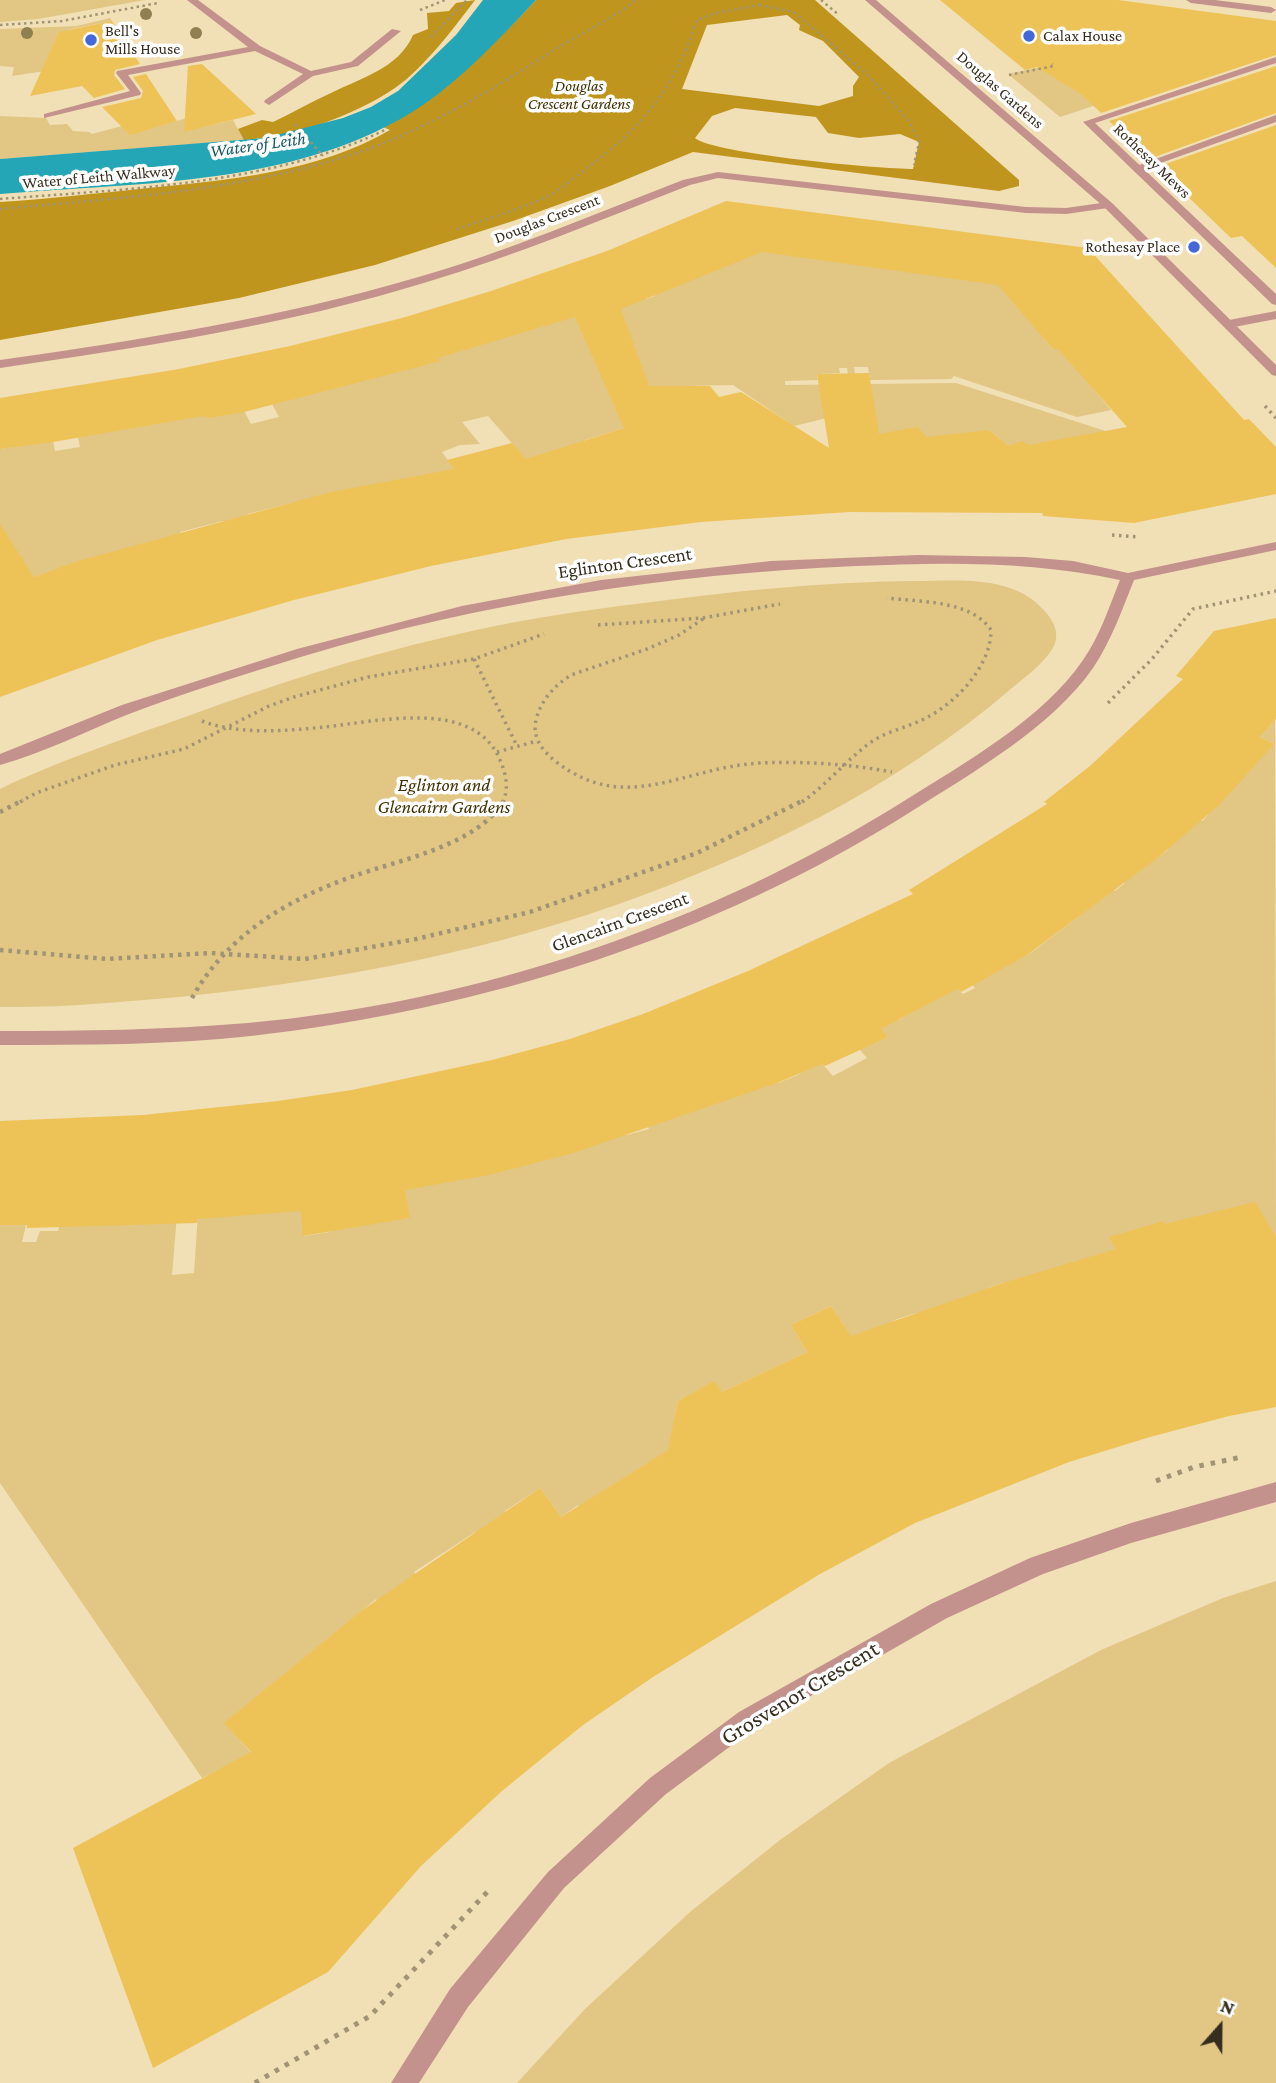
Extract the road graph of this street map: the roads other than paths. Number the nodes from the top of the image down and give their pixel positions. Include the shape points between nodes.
1 (192, 0) edge
2 (870, 0) edge
3 (1191, 0) edge
4 (1271, 10) dead end
5 (397, 31) dead end
6 (256, 48) junction
7 (1276, 60) edge
8 (310, 74) junction
9 (269, 103) dead end
10 (48, 116) dead end
11 (1276, 118) edge
12 (1137, 169) junction
13 (1108, 205) junction
14 (1276, 301) edge
15 (1276, 315) edge
16 (1228, 324) junction
17 (0, 364) edge
18 (1276, 372) edge
19 (1276, 546) edge
20 (1128, 577) junction
21 (0, 760) edge
22 (0, 1038) edge
23 (1276, 1492) edge
24 (404, 2083) edge

1 - 6 street
2 - 13 street, Douglas Gardens
3 - 4 street
5 - 8 street via 354,64
6 - 8 street
6 - 10 street via 121,73 136,93
7 - 12 street, Rothesay Mews via 1088,122
8 - 9 street
11 - 12 street
12 - 14 street, Rothesay Mews
13 - 16 street, Douglas Gardens
13 - 17 street, Douglas Crescent via 1026,210 718,175 687,182 478,262 382,290 139,344
15 - 16 street
16 - 18 street, Douglas Gardens
19 - 20 street, Eglinton Crescent
20 - 21 street, Eglinton Crescent via 1073,565 942,559 771,565 536,595 391,627 176,692
20 - 22 street, Glencairn Crescent via 1106,635 1086,668 1017,731 928,795 801,871 601,954 509,983 321,1021 113,1038
23 - 24 street, Grosvenor Crescent via 1038,1565 939,1611 747,1720 658,1786 556,1881 459,1998

